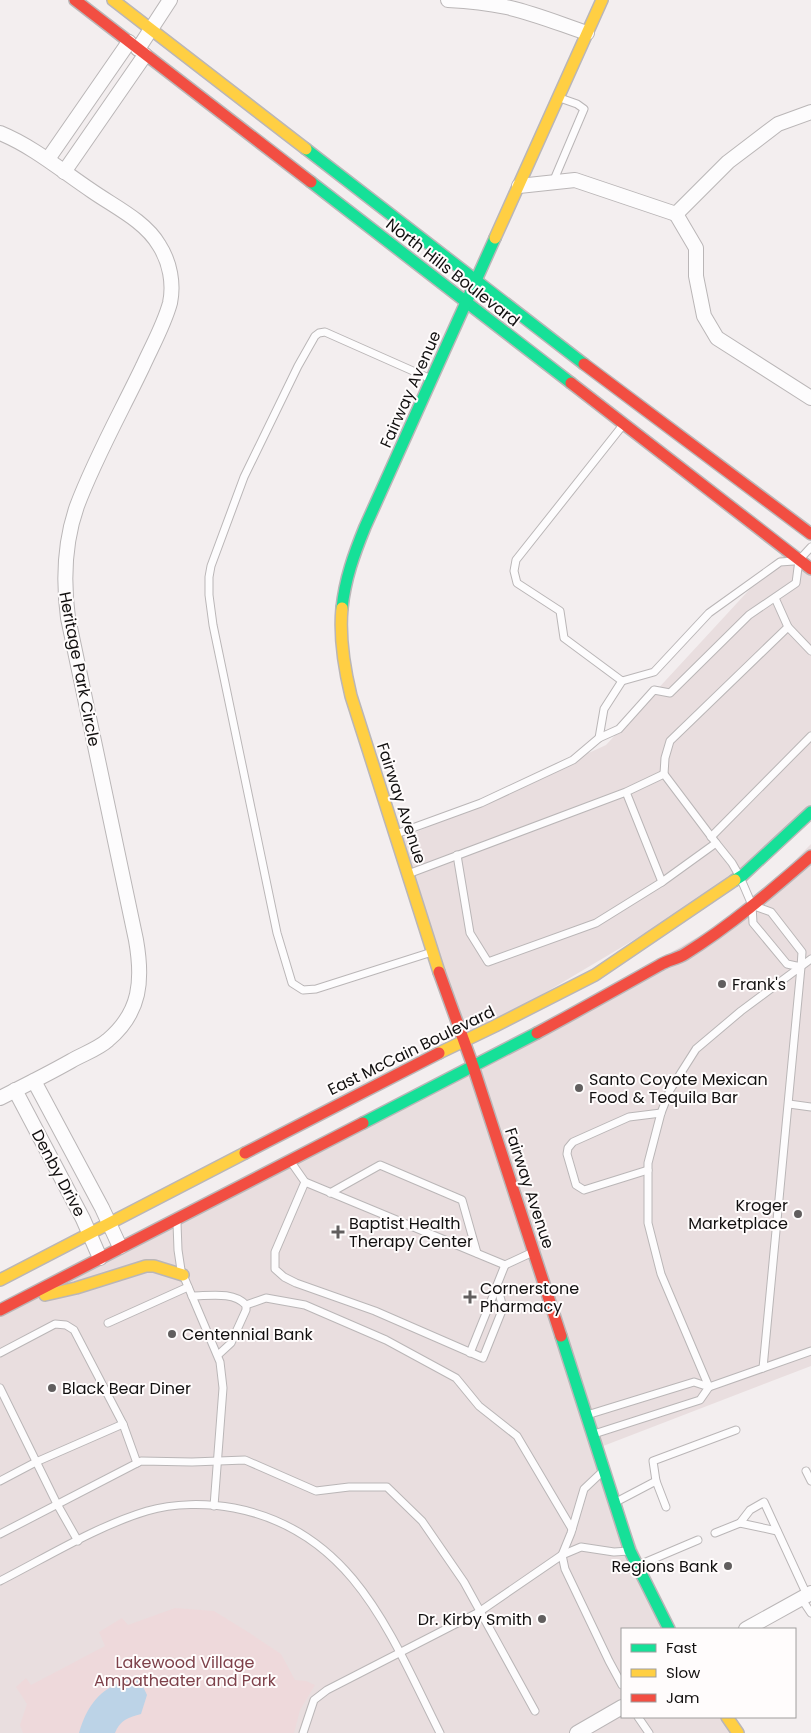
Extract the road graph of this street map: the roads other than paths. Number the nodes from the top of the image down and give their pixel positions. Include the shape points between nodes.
1 (75, 0) edge
2 (113, 0) edge
3 (170, 0) edge
4 (448, 0) edge
5 (602, 0) edge
6 (587, 33) junction
7 (142, 42) junction
8 (558, 97) junction
9 (811, 112) edge
10 (0, 133) edge
11 (48, 159) junction
12 (64, 172) junction
13 (553, 182) junction
14 (519, 186) junction
15 (676, 214) junction
16 (476, 280) junction
17 (467, 303) junction
18 (432, 379) junction
19 (811, 398) edge
20 (624, 424) junction
21 (811, 534) edge
22 (811, 547) edge
23 (799, 560) junction
24 (811, 569) edge
25 (774, 598) junction
26 (788, 626) junction
27 (811, 650) edge
28 (622, 681) junction
29 (811, 736) edge
30 (599, 738) junction
31 (664, 774) junction
32 (626, 792) junction
33 (811, 812) edge
34 (395, 834) junction
35 (713, 840) junction
36 (457, 855) junction
37 (811, 856) edge
38 (408, 874) junction
39 (740, 877) junction
40 (662, 882) junction
41 (752, 905) junction
42 (432, 952) junction
43 (811, 960) edge
44 (801, 967) junction
45 (464, 1041) junction
46 (473, 1066) junction
47 (34, 1081) junction
48 (15, 1090) junction
49 (0, 1098) edge
50 (789, 1104) junction
51 (811, 1107) edge
52 (661, 1113) junction
53 (289, 1160) junction
54 (648, 1170) junction
55 (305, 1182) junction
56 (330, 1193) junction
57 (177, 1218) junction
58 (108, 1224) junction
59 (89, 1234) junction
60 (120, 1247) junction
61 (533, 1251) junction
62 (477, 1254) junction
63 (100, 1258) junction
64 (505, 1265) junction
65 (184, 1275) junction
66 (0, 1280) edge
67 (498, 1285) junction
68 (188, 1287) junction
69 (192, 1296) junction
70 (13, 1303) junction
71 (246, 1304) junction
72 (0, 1310) edge
73 (108, 1323) dead end
74 (811, 1351) edge
75 (0, 1352) edge
76 (470, 1353) junction
77 (218, 1355) junction
78 (763, 1368) junction
79 (709, 1387) junction
80 (0, 1388) edge
81 (587, 1415) junction
82 (123, 1424) junction
83 (736, 1430) dead end
84 (593, 1434) junction
85 (217, 1461) junction
86 (36, 1462) junction
87 (137, 1463) junction
88 (605, 1469) junction
89 (806, 1471) dead end
90 (0, 1481) edge
91 (656, 1481) junction
92 (811, 1481) edge
93 (615, 1502) junction
94 (57, 1504) junction
95 (214, 1506) junction
96 (666, 1507) dead end
97 (740, 1523) junction
98 (572, 1529) junction
99 (777, 1531) junction
100 (0, 1534) edge
101 (715, 1534) dead end
102 (698, 1540) dead end
103 (78, 1541) junction
104 (630, 1551) junction
105 (562, 1554) junction
106 (637, 1566) junction
107 (0, 1581) edge
108 (806, 1595) edge
109 (479, 1612) junction
110 (811, 1613) edge
111 (668, 1628) edge
112 (748, 1628) edge
113 (399, 1653) junction
114 (621, 1683) edge
115 (621, 1708) edge
116 (534, 1711) dead end
117 (639, 1718) edge
118 (728, 1718) edge
119 (303, 1733) edge
120 (440, 1733) edge
121 (577, 1733) edge
122 (649, 1733) edge
123 (738, 1733) edge

1 - 7 street, North Hills Boulevard
2 - 7 street, North Hills Boulevard
3 - 7 street
4 - 6 street via 506,7
5 - 6 street, Fairway Avenue
6 - 8 street, Fairway Avenue
7 - 11 street
7 - 12 street
7 - 16 street, North Hills Boulevard
7 - 17 street, North Hills Boulevard
8 - 13 lane via 584,109
8 - 14 street, Fairway Avenue
9 - 15 street via 778,124 728,162
10 - 11 street, Heritage Park Circle
11 - 12 street, Heritage Park Circle
12 - 47 street, Heritage Park Circle via 146,228 160,245 170,274 171,290 170,304 154,342 77,507 65,562 68,618 139,953 140,986 132,1010 107,1041
13 - 14 street
13 - 15 street via 576,180
14 - 16 street, Fairway Avenue
15 - 19 street via 696,248 696,276 704,316 717,338
16 - 17 street, Fairway Avenue
16 - 21 street, North Hills Boulevard
17 - 18 street, Fairway Avenue
17 - 20 street, North Hills Boulevard
18 - 34 street, Fairway Avenue via 365,527 344,592 341,622 342,651 351,696
18 - 42 lane via 319,332 298,366 241,484 209,577 213,625 277,933 292,983 303,990 316,989
20 - 23 street, North Hills Boulevard
20 - 28 lane via 516,560 514,571 517,583 560,612 564,638
22 - 23 lane
23 - 24 street, North Hills Boulevard
23 - 25 lane via 796,583
23 - 28 lane via 780,562 709,613 654,672
25 - 26 lane
25 - 30 lane via 749,615 670,693 654,690 619,729
26 - 27 lane
26 - 31 lane via 670,741
28 - 30 lane via 604,709
29 - 35 lane
30 - 34 lane via 573,760 481,803
31 - 32 lane
31 - 35 lane
32 - 36 lane
32 - 40 lane
33 - 39 street, East McCain Boulevard
34 - 38 street, Fairway Avenue
35 - 39 lane
35 - 40 lane
36 - 38 lane
36 - 40 lane via 470,933 488,962 596,923
37 - 41 street
38 - 42 street, Fairway Avenue
39 - 41 lane
39 - 45 street, East McCain Boulevard via 596,975
41 - 44 lane via 753,924 787,964
41 - 44 lane via 771,912 802,952
41 - 46 street via 682,956 663,963
42 - 45 street, Fairway Avenue
43 - 44 lane
44 - 50 lane
44 - 52 lane via 696,1048 670,1090
45 - 46 street, Fairway Avenue
45 - 58 street, East McCain Boulevard
46 - 53 street
46 - 61 street, Fairway Avenue
47 - 48 street, Heritage Park Circle
47 - 58 street, Denby Drive
48 - 49 street, Heritage Park Circle
48 - 59 street, Denby Drive
50 - 51 lane
50 - 78 lane
52 - 54 lane
52 - 54 lane via 629,1116 573,1142 567,1150 576,1185 584,1190
53 - 55 lane
53 - 57 street
54 - 79 lane via 648,1222 661,1274
55 - 56 lane
55 - 76 lane via 275,1252 274,1269 296,1283 375,1311
56 - 62 lane
56 - 62 lane via 380,1164 462,1200
57 - 60 street
57 - 65 lane via 178,1250
58 - 59 street, East McCain Boulevard
58 - 60 street, Denby Drive
59 - 63 street, Denby Drive
59 - 66 street, East McCain Boulevard
60 - 63 street
61 - 64 lane
61 - 81 street, Fairway Avenue
62 - 64 lane
63 - 70 street
64 - 67 lane
65 - 68 lane
65 - 70 street via 146,1266
67 - 76 lane
67 - 76 lane via 503,1308 483,1358
68 - 69 lane
68 - 73 lane
69 - 71 lane via 235,1297
69 - 77 lane
70 - 72 street
71 - 77 lane via 231,1343
71 - 98 lane via 266,1298 305,1305 386,1340 456,1378 478,1406 517,1436
74 - 78 lane
75 - 82 lane via 55,1324 66,1325 74,1330
77 - 85 lane via 223,1388
78 - 79 lane
79 - 81 lane via 694,1382
79 - 84 lane via 700,1400
80 - 86 lane
81 - 84 street, Fairway Avenue
82 - 86 lane
82 - 87 lane
83 - 91 lane via 653,1461
84 - 88 street, Fairway Avenue
85 - 87 lane
85 - 95 lane
85 - 109 lane via 245,1460 316,1492 349,1487 387,1487 422,1521 464,1582
86 - 90 lane
86 - 94 lane
87 - 94 lane
88 - 93 street, Fairway Avenue
88 - 98 lane via 584,1489
89 - 92 lane
91 - 93 lane
91 - 96 lane
93 - 104 street, Fairway Avenue
94 - 100 lane
94 - 103 lane
95 - 103 lane via 191,1505 148,1511 113,1523
95 - 113 lane via 242,1510 283,1524 331,1555 366,1594
97 - 99 lane
97 - 99 lane via 750,1510 764,1502
97 - 101 lane
98 - 105 lane
99 - 108 lane
102 - 106 lane
103 - 107 lane
104 - 105 lane via 581,1547
104 - 106 street, Fairway Avenue
105 - 109 lane
105 - 114 lane via 569,1577
106 - 111 street, Fairway Avenue
108 - 110 lane
108 - 112 street
109 - 113 lane
109 - 116 lane
113 - 119 lane via 314,1700
113 - 120 lane
115 - 121 street
117 - 122 lane
118 - 123 street

